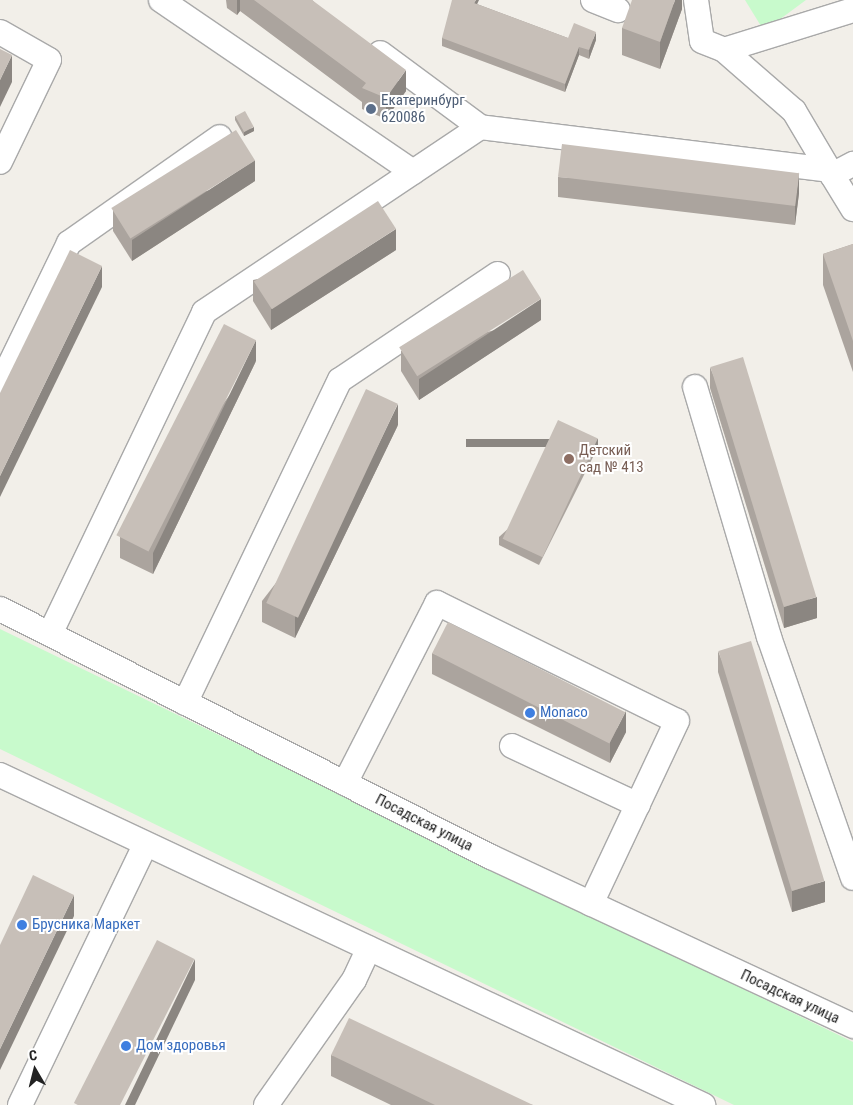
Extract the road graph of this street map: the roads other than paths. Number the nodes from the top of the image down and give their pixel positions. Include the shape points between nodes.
1 (161, 0) edge
2 (593, 0) edge
3 (696, 0) edge
4 (618, 10) dead end
5 (853, 10) edge
6 (0, 32) edge
7 (363, 40) edge
8 (724, 50) junction
9 (480, 127) junction
10 (220, 137) dead end
11 (0, 162) edge
12 (853, 164) edge
13 (413, 172) junction
14 (831, 173) junction
15 (853, 209) edge
16 (498, 274) dead end
17 (0, 385) edge
18 (695, 387) dead end
19 (0, 609) edge
20 (50, 634) junction
21 (186, 702) junction
22 (512, 746) dead end
23 (0, 775) edge
24 (345, 783) junction
25 (638, 805) junction
26 (146, 845) junction
27 (853, 878) edge
28 (591, 904) junction
29 (369, 948) junction
30 (853, 1026) edge
31 (20, 1105) edge
32 (266, 1105) edge
33 (703, 1105) edge

1 - 13 street
2 - 4 street
3 - 8 street via 702,41
5 - 8 street
6 - 11 street via 49,60
7 - 9 street
8 - 14 street via 794,111
9 - 13 street
9 - 14 street
10 - 17 street via 69,243
12 - 14 street
13 - 20 street via 204,312
14 - 15 street
16 - 21 street via 340,380
18 - 27 street via 769,637
19 - 20 street, Посадская улица
20 - 21 street, Посадская улица
21 - 24 street, Посадская улица
22 - 25 street
23 - 26 street
24 - 25 street via 437,603 677,721
24 - 28 street, Посадская улица
25 - 28 street
26 - 29 street
26 - 31 street
28 - 30 street, Посадская улица
29 - 32 street via 354,980
29 - 33 street

